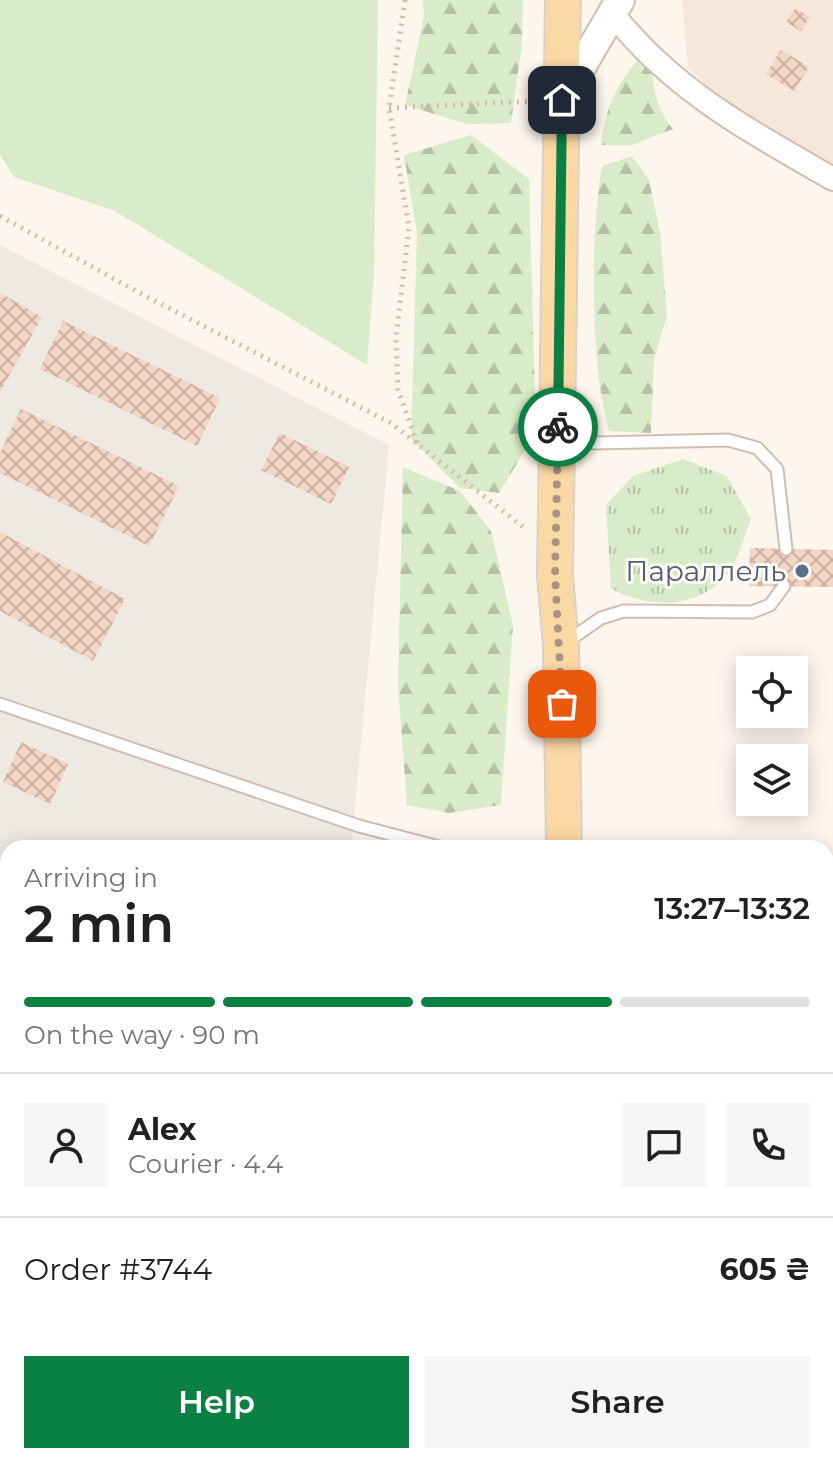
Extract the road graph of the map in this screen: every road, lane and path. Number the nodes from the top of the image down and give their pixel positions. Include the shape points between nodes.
1 (405, 0) edge
2 (563, 0) edge
3 (616, 7) edge
4 (562, 100) junction
5 (389, 108) junction
6 (833, 179) edge
7 (0, 216) edge
8 (558, 436) junction
9 (418, 446) junction
10 (532, 534) dead end
11 (786, 549) dead end
12 (784, 586) dead end
13 (561, 646) junction
14 (0, 704) edge
15 (414, 840) edge
16 (564, 840) edge

1 - 5 path
2 - 4 main road
3 - 4 street
3 - 6 street via 636,43 705,104
4 - 5 path
4 - 8 main road
5 - 9 path via 409,227 396,338 398,390
7 - 9 path via 391,423
8 - 11 lane via 596,443 728,440 757,448 777,469
8 - 13 main road via 555,575
9 - 10 path
12 - 13 lane via 770,605 752,612 624,611 601,618
13 - 16 main road
14 - 15 lane

